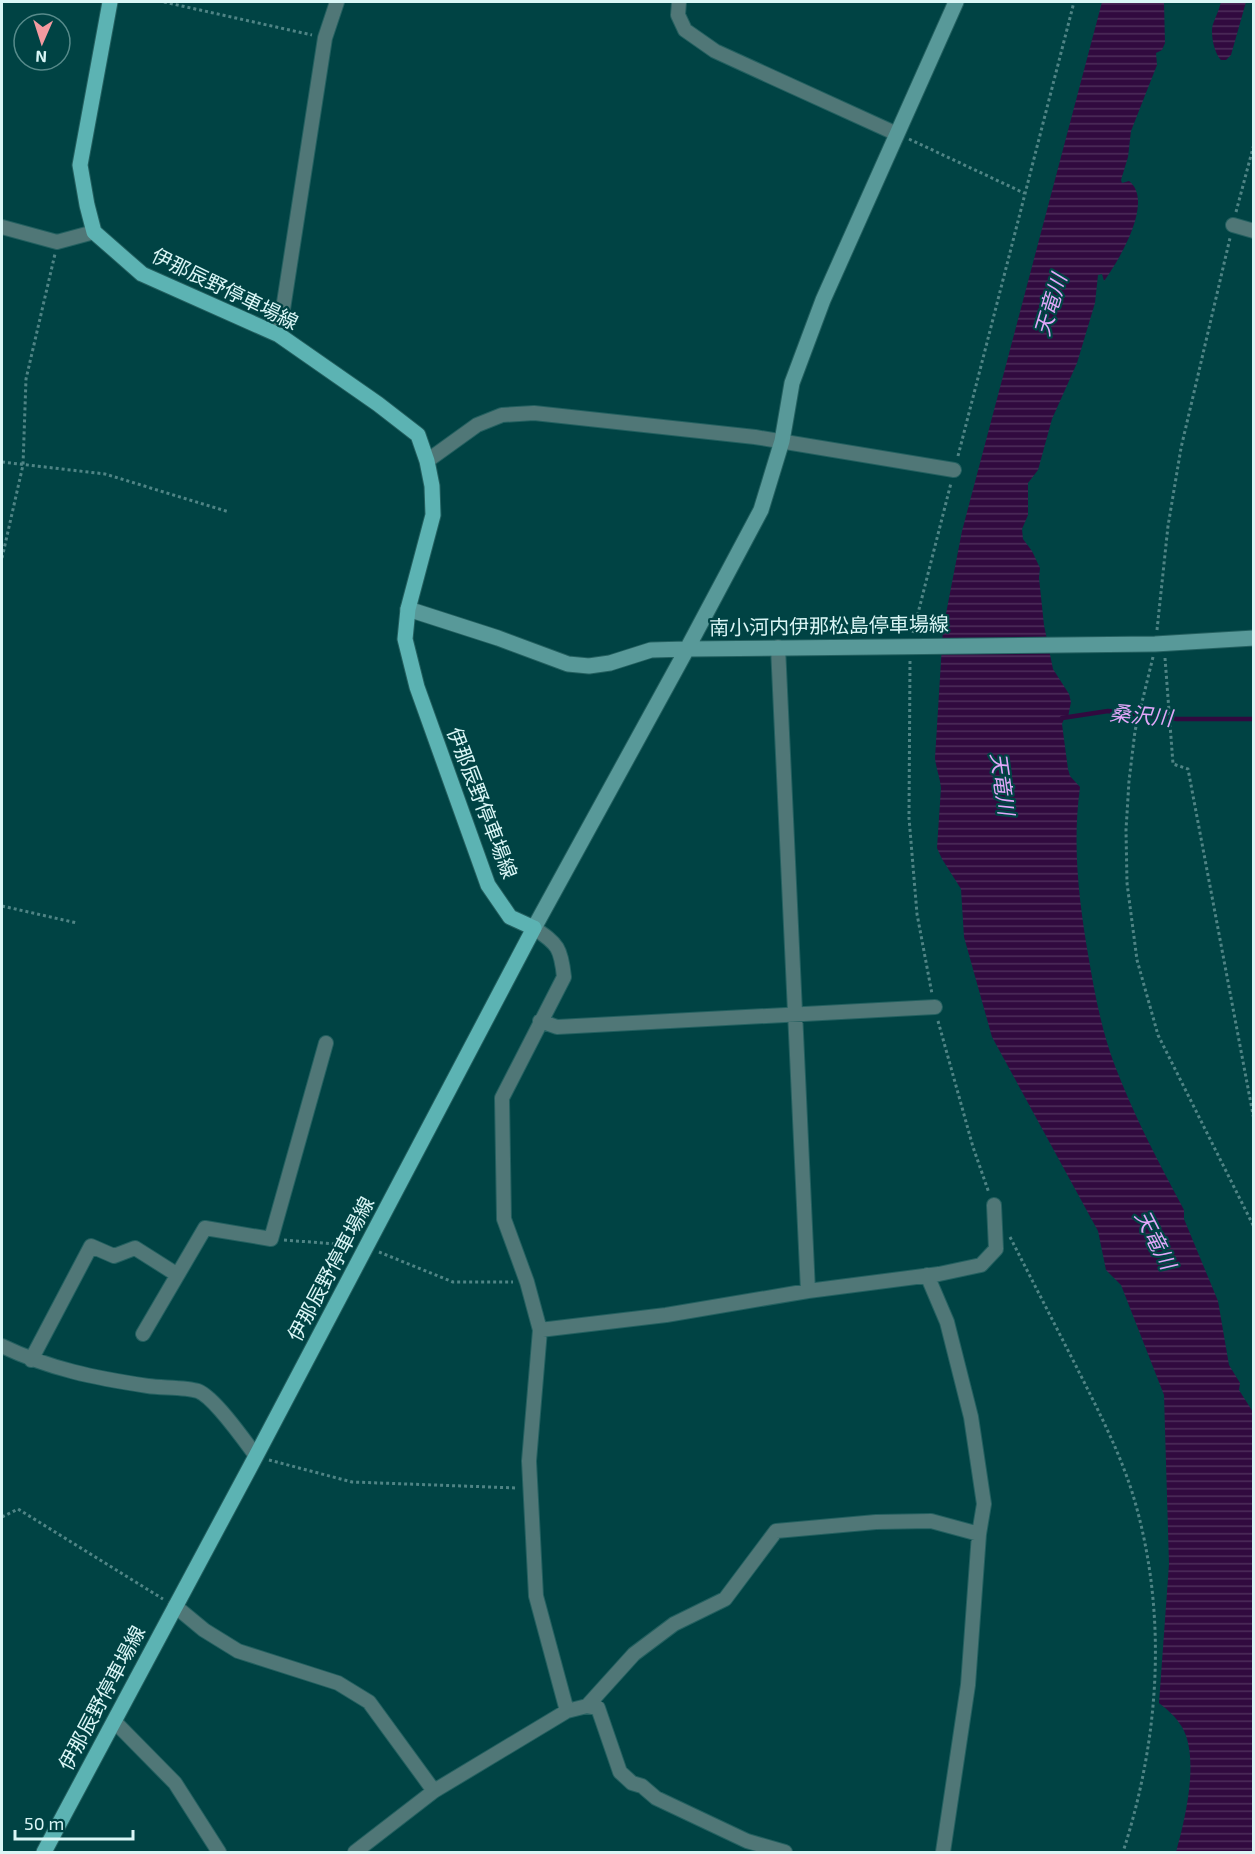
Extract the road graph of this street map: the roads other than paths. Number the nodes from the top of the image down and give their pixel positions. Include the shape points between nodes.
1 (110, 2) edge
2 (337, 2) edge
3 (679, 2) edge
4 (956, 2) edge
5 (897, 134) junction
6 (1233, 225) road end
7 (2, 227) edge
8 (1254, 231) edge
9 (94, 232) junction
10 (279, 335) junction
11 (782, 441) junction
12 (427, 461) junction
13 (954, 470) road end
14 (408, 609) junction
15 (1254, 638) edge
16 (778, 647) junction
17 (687, 649) junction
18 (534, 928) junction
19 (935, 1007) road end
20 (795, 1013) junction
21 (540, 1021) junction
22 (326, 1043) dead end
23 (994, 1205) road end
24 (176, 1274) junction
25 (927, 1275) junction
26 (808, 1291) junction
27 (540, 1330) junction
28 (143, 1334) dead end
29 (2, 1346) edge
30 (31, 1360) junction
31 (256, 1456) junction
32 (979, 1534) junction
33 (175, 1606) junction
34 (587, 1706) junction
35 (567, 1711) junction
36 (114, 1721) junction
37 (434, 1791) junction
38 (44, 1852) edge
39 (219, 1852) edge
40 (355, 1852) edge
41 (785, 1852) edge
42 (944, 1852) edge

1 - 9 main road via 80,165
2 - 10 street via 325,38
3 - 5 street via 678,15 685,30 715,51
4 - 5 street
5 - 11 street via 792,383
6 - 8 street
7 - 9 street via 57,242
9 - 10 main road, 伊那辰野停車場線 via 142,274
10 - 12 main road, 伊那辰野停車場線 via 418,435
11 - 12 street via 534,413 502,415 477,425
11 - 13 street
11 - 17 street via 761,510
12 - 14 main road, 伊那辰野停車場線 via 433,515
14 - 17 street via 568,664 589,666 651,650
14 - 18 main road, 伊那辰野停車場線 via 405,639 417,687 488,885 510,917
15 - 16 street, 南小河内伊那松島停車場線 via 1154,644
16 - 17 street, 南小河内伊那松島停車場線
16 - 20 street
17 - 18 street, 南小河内伊那松島停車場線
18 - 21 street via 554,941 562,958 564,978
18 - 31 main road, 伊那辰野停車場線
19 - 20 street
20 - 21 street via 557,1027
20 - 26 street
21 - 27 street via 502,1098 504,1219
22 - 24 street via 271,1239 205,1228
23 - 25 street via 996,1248 989,1257 981,1265
24 - 28 street
24 - 30 street via 135,1248 114,1256 91,1246
25 - 26 street
25 - 32 street via 947,1322 970,1417 984,1504
26 - 27 street via 666,1315
27 - 35 street via 530,1461 536,1596
29 - 30 street
30 - 31 street via 92,1378 199,1391 215,1404
31 - 33 main road, 伊那辰野停車場線
32 - 34 street via 931,1521 776,1531 725,1599 674,1624 634,1654
32 - 42 street via 968,1684
33 - 36 main road, 伊那辰野停車場線
33 - 37 street via 238,1651 338,1683 369,1702
34 - 35 street
34 - 41 street via 598,1708 620,1772 632,1783 747,1841
35 - 37 street
36 - 38 main road, 伊那辰野停車場線
36 - 39 street via 175,1783
37 - 40 street

